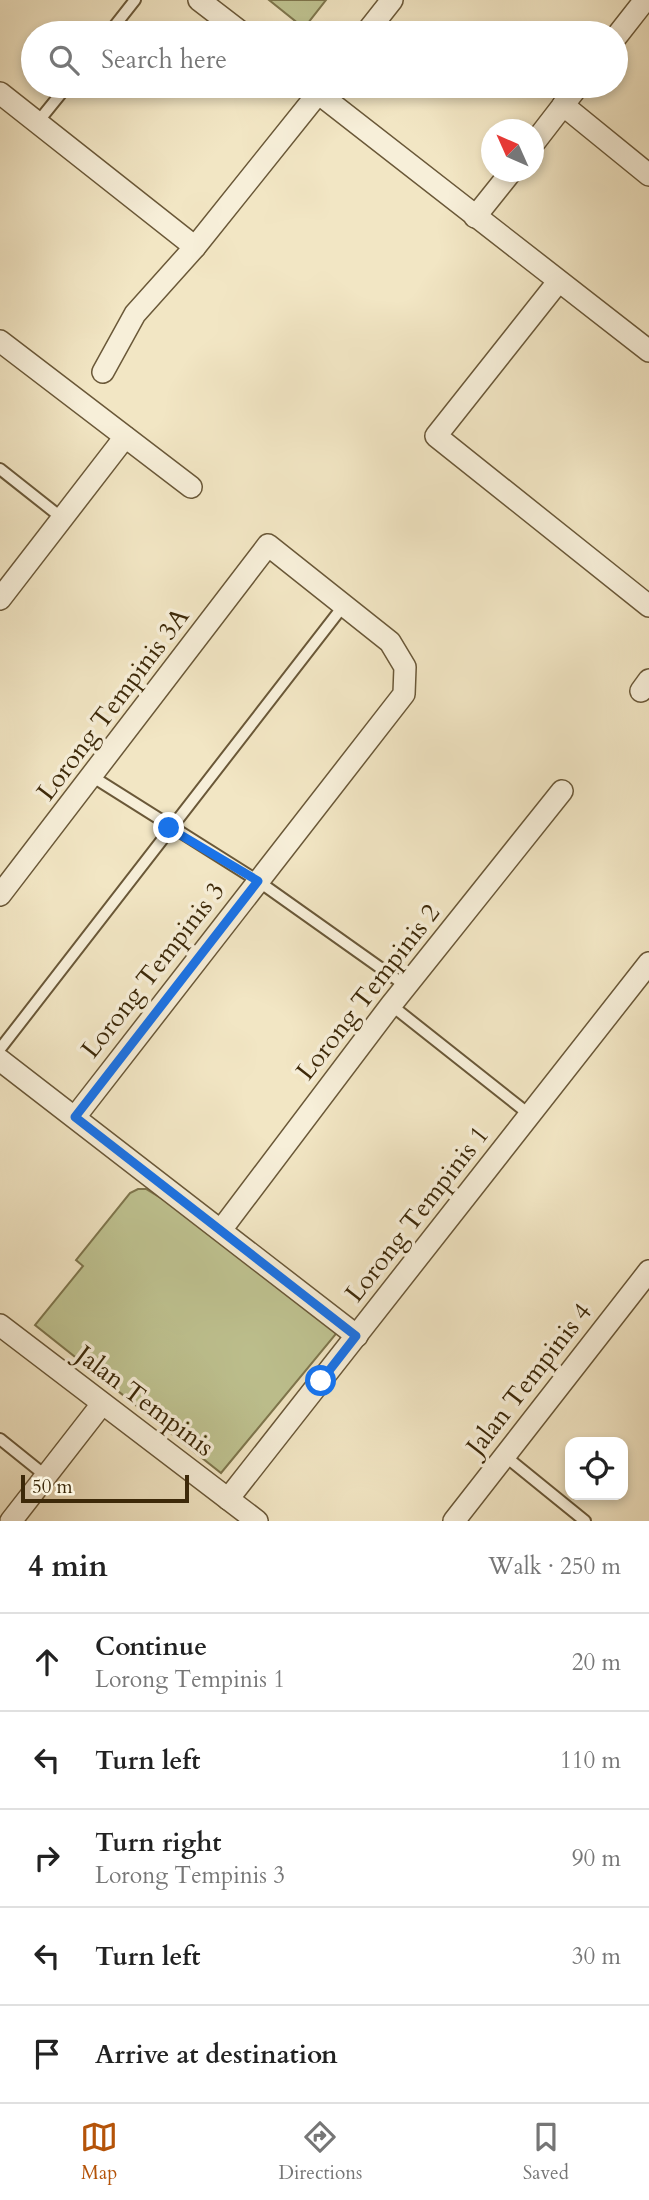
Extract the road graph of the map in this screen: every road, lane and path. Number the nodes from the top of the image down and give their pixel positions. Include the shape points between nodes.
1 (135, 0) edge
2 (199, 0) edge
3 (392, 0) edge
4 (645, 0) edge
5 (118, 21) edge
6 (226, 21) edge
7 (375, 21) edge
8 (628, 22) edge
9 (0, 93) edge
10 (57, 98) edge
11 (310, 98) edge
12 (330, 98) edge
13 (569, 98) edge
14 (563, 105) junction
15 (37, 123) junction
16 (544, 130) edge
17 (649, 175) edge
18 (503, 182) edge
19 (475, 217) junction
20 (195, 247) junction
21 (558, 282) junction
22 (0, 341) edge
23 (649, 351) edge
24 (103, 372) dead end
25 (125, 437) junction
26 (0, 469) edge
27 (191, 488) dead end
28 (62, 518) junction
29 (268, 545) joint
30 (0, 599) edge
31 (344, 605) junction
32 (649, 606) edge
33 (93, 777) junction
34 (562, 791) dead end
35 (169, 828) junction
36 (258, 881) junction
37 (0, 895) edge
38 (649, 963) edge
39 (406, 986) junction
40 (391, 1005) junction
41 (0, 1049) edge
42 (0, 1060) edge
43 (530, 1115) junction
44 (75, 1117) junction
45 (221, 1230) junction
46 (649, 1271) edge
47 (0, 1325) edge
48 (356, 1336) junction
49 (102, 1404) junction
50 (0, 1439) edge
51 (505, 1456) junction
52 (46, 1476) junction
53 (228, 1499) junction
54 (11, 1521) edge
55 (257, 1521) edge
56 (454, 1521) edge
57 (585, 1521) edge

1 - 5 lane
2 - 6 street
3 - 7 street
4 - 8 street
9 - 15 street
10 - 15 lane
11 - 20 street
12 - 19 street
13 - 14 street
14 - 16 street
14 - 17 street
15 - 20 street
18 - 19 street
19 - 21 street
20 - 24 street via 135,314
21 - 23 street
21 - 32 street via 436,436
22 - 25 street
25 - 27 street
25 - 28 street
26 - 28 lane
28 - 30 street
29 - 31 street, Lorong Tempinis 3
29 - 33 street, Lorong Tempinis 3A
31 - 35 lane
31 - 36 street, Lorong Tempinis 3 via 390,642 405,667 404,694
33 - 35 lane
33 - 37 street, Lorong Tempinis 3A
34 - 39 street, Lorong Tempinis 2
35 - 36 lane
35 - 41 lane
36 - 39 lane
36 - 44 street, Lorong Tempinis 3
38 - 43 street, Lorong Tempinis 1
39 - 40 street, Lorong Tempinis 2
40 - 43 lane
40 - 45 street, Lorong Tempinis 2
42 - 44 street
43 - 48 street, Lorong Tempinis 1
44 - 45 street
45 - 48 street
46 - 51 street, Jalan Tempinis 4
47 - 49 street, Jalan Tempinis
48 - 53 street, Lorong Tempinis 1
49 - 52 street
49 - 53 street, Jalan Tempinis
50 - 52 lane
51 - 56 street, Jalan Tempinis 4
51 - 57 lane
52 - 54 street
53 - 55 street, Jalan Tempinis

